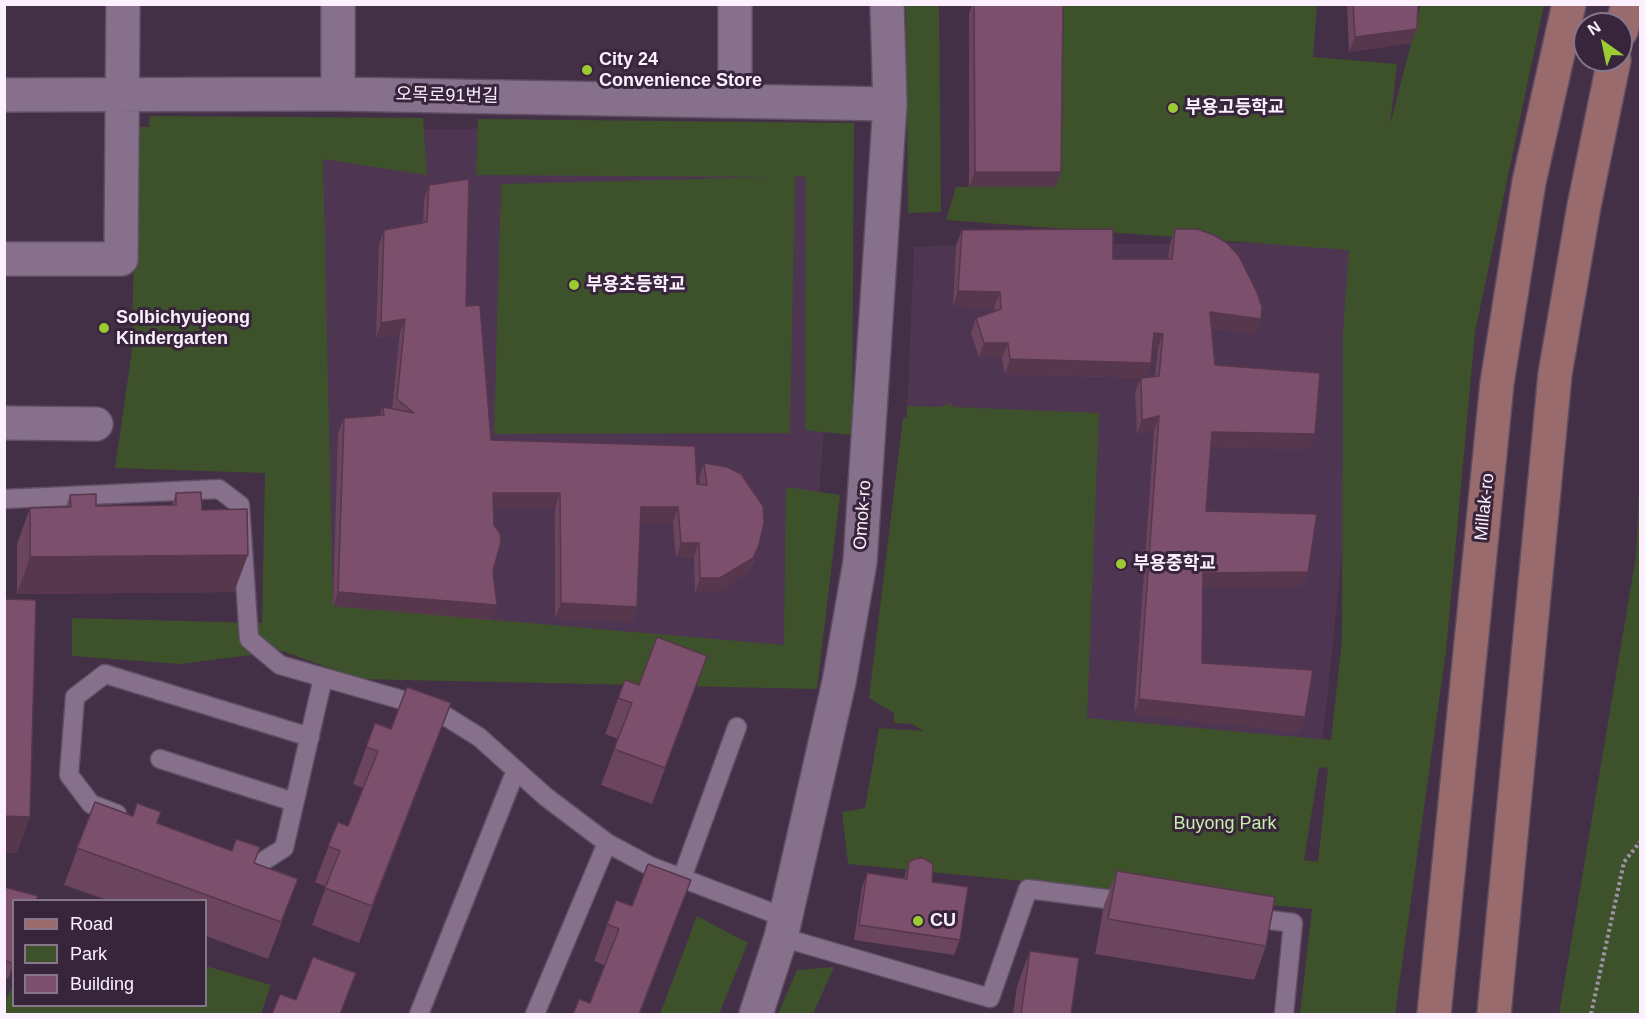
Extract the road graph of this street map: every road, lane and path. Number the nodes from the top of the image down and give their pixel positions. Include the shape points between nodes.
1 (123, 4) edge
2 (338, 4) edge
3 (735, 4) edge
4 (887, 4) edge
5 (1569, 4) edge
6 (1612, 72) edge
7 (338, 94) junction
8 (4, 95) edge
9 (123, 96) junction
10 (735, 101) junction
11 (890, 104) junction
12 (4, 259) edge
13 (4, 423) edge
14 (96, 424) dead end
15 (4, 499) edge
16 (323, 678) junction
17 (737, 727) dead end
18 (310, 737) junction
19 (160, 759) dead end
20 (516, 770) junction
21 (294, 802) junction
22 (134, 821) edge
23 (1641, 842) edge
24 (607, 843) junction
25 (219, 856) edge
26 (682, 878) junction
27 (1143, 904) edge
28 (1235, 916) edge
29 (784, 928) junction
30 (989, 1006) edge
31 (419, 1014) edge
32 (535, 1014) edge
33 (756, 1014) edge
34 (1284, 1014) edge
35 (1434, 1014) edge
36 (1494, 1014) edge
37 (1591, 1014) edge

1 - 9 street
2 - 7 street
3 - 10 street
4 - 11 street, Omok-ro
5 - 35 main road, Millak-ro via 1529,182 1497,384
6 - 36 main road via 1555,374
7 - 9 street, 오목로91번길
7 - 10 street, 오목로91번길
8 - 9 street, 오목로91번길
9 - 12 street via 121,259
10 - 11 street, 오목로91번길
11 - 29 street, Omok-ro via 860,562
13 - 14 street
15 - 16 lane via 219,489 240,505 249,639 280,666
16 - 18 lane
16 - 20 lane via 434,709 479,738
17 - 26 lane
18 - 21 lane
18 - 22 lane via 105,674 75,697 69,776 91,804
19 - 21 lane
20 - 24 lane
20 - 31 lane
21 - 25 lane via 284,848 251,869
23 - 37 path via 1624,862
24 - 26 lane
24 - 32 lane
26 - 29 lane
27 - 30 lane via 1028,889
28 - 34 lane via 1293,923
29 - 30 lane
29 - 33 street, Omok-ro

